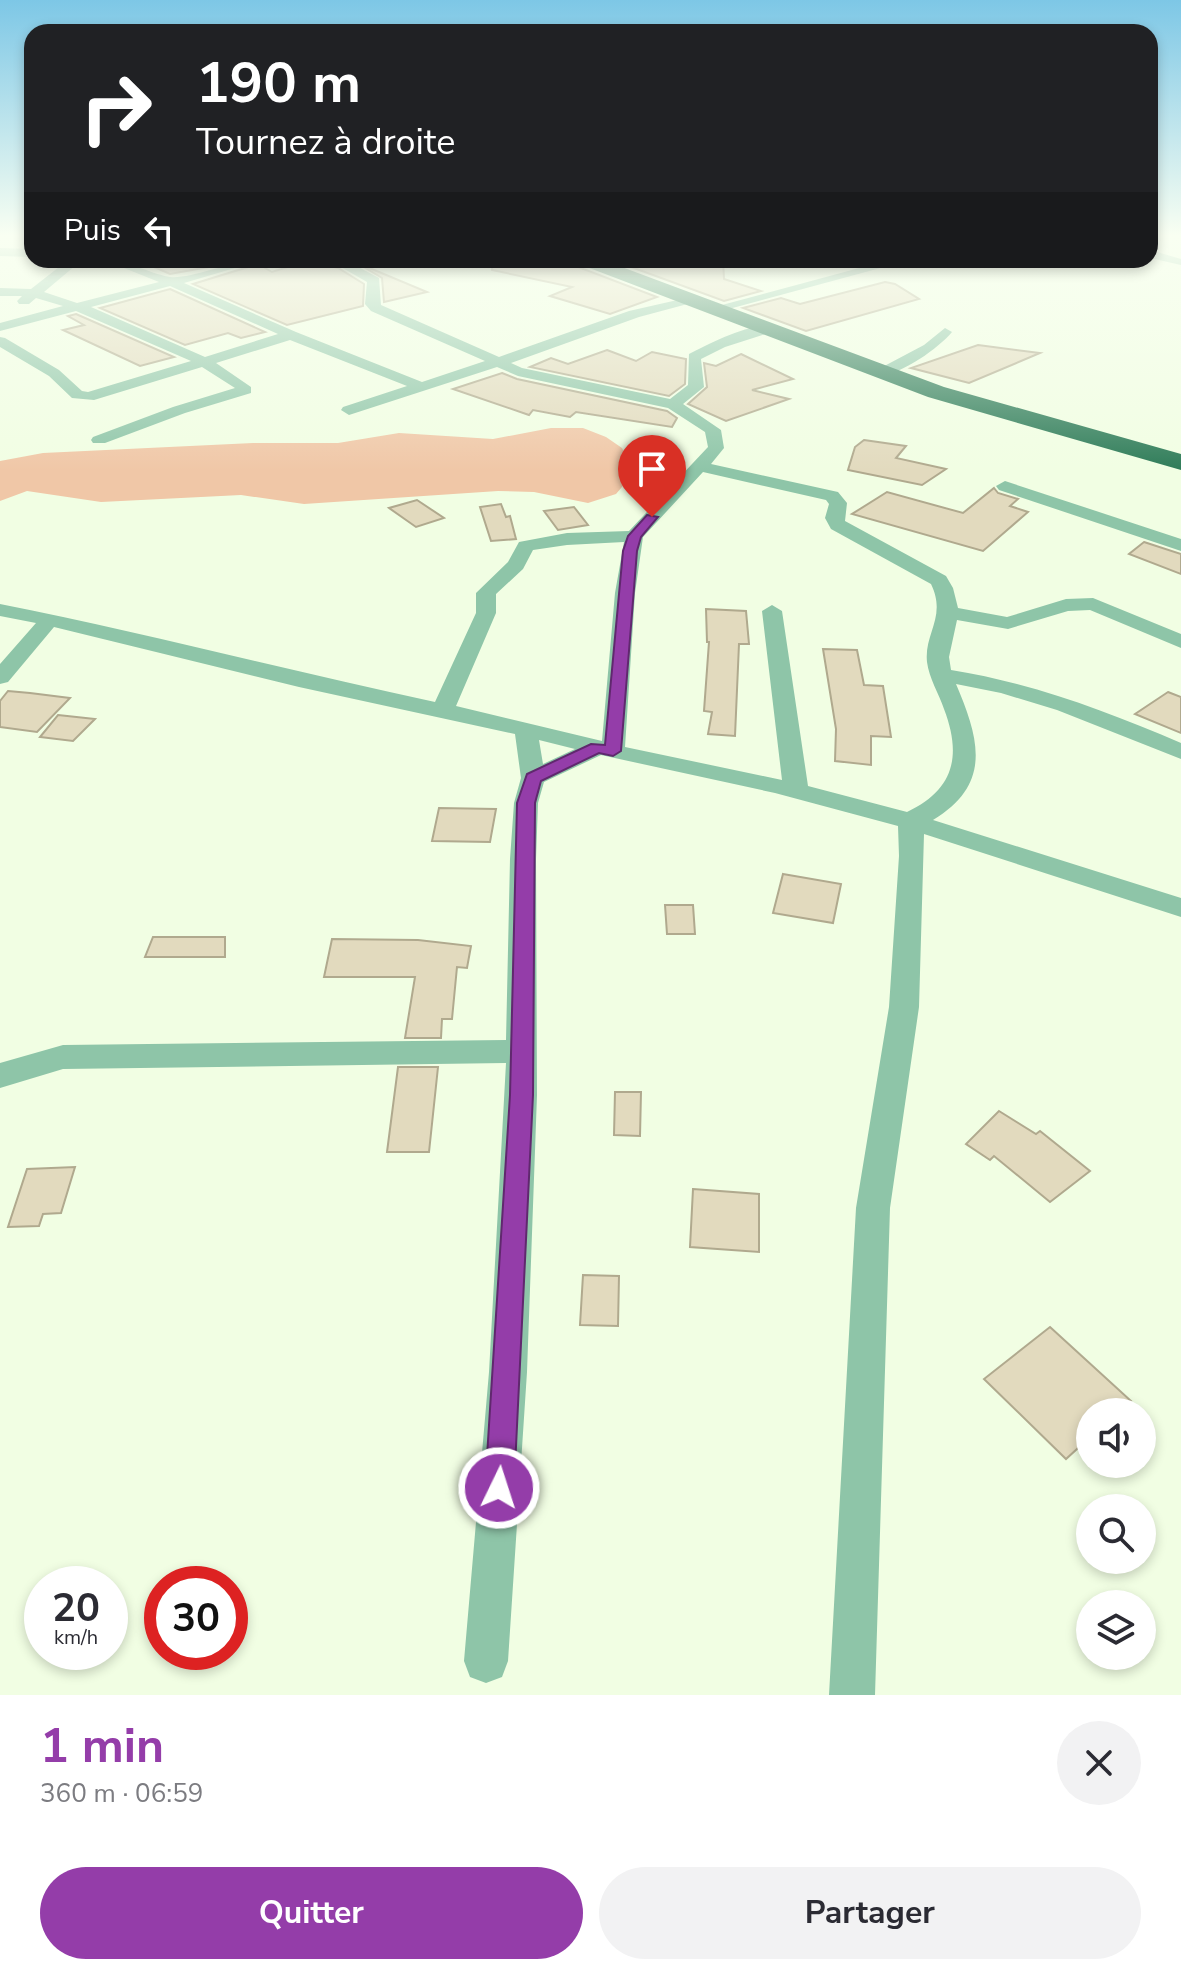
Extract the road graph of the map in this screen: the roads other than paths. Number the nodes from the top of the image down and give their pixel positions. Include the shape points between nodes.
1 (49, 313) edge
2 (91, 313) edge
3 (242, 313) edge
4 (387, 313) edge
5 (637, 313) edge
6 (725, 313) edge
7 (0, 324) edge
8 (767, 329) junction
9 (945, 332) dead end
10 (291, 335) junction
11 (0, 341) edge
12 (200, 360) junction
13 (495, 361) junction
14 (880, 372) junction
15 (420, 386) junction
16 (673, 404) junction
17 (349, 410) dead end
18 (99, 440) dead end
19 (1181, 462) edge
20 (698, 466) junction
21 (1005, 486) dead end
22 (634, 536) junction
23 (1181, 545) edge
24 (0, 610) edge
25 (772, 611) dead end
26 (950, 613) junction
27 (49, 620) junction
28 (1181, 642) edge
29 (944, 675) junction
30 (0, 677) edge
31 (443, 710) junction
32 (526, 730) junction
33 (605, 750) junction
34 (1181, 752) edge
35 (533, 778) junction
36 (796, 791) junction
37 (910, 821) junction
38 (1181, 908) edge
39 (522, 1051) junction
40 (0, 1076) edge
41 (486, 1661) dead end
42 (852, 1695) edge

1 - 7 street
2 - 12 street
3 - 10 street
4 - 13 street
5 - 13 street
6 - 8 highway
8 - 14 highway
8 - 16 street via 694,357 696,387
9 - 14 street via 929,348
10 - 12 street
10 - 15 street
11 - 12 street via 54,373 81,397
12 - 18 street via 246,390
13 - 15 street
13 - 16 street via 541,378
14 - 19 highway
15 - 17 street
16 - 20 street via 713,430 716,448
20 - 22 street
20 - 26 street via 832,496 838,503 838,525 939,580
21 - 23 street
22 - 31 street via 526,546 516,565 486,593 486,613
22 - 33 street
24 - 27 street
25 - 36 street
26 - 28 street via 1008,623 1066,605 1093,604
26 - 29 street via 937,660
27 - 30 street
27 - 31 street
29 - 34 street via 1064,702
29 - 37 street via 961,727 964,769 957,789 937,810
31 - 32 street
32 - 33 street
32 - 35 street
33 - 35 street
33 - 36 street
35 - 39 street via 523,859
36 - 37 street
37 - 38 street
37 - 42 street via 904,1007 873,1208
39 - 40 street via 63,1057
39 - 41 street via 508,1372

